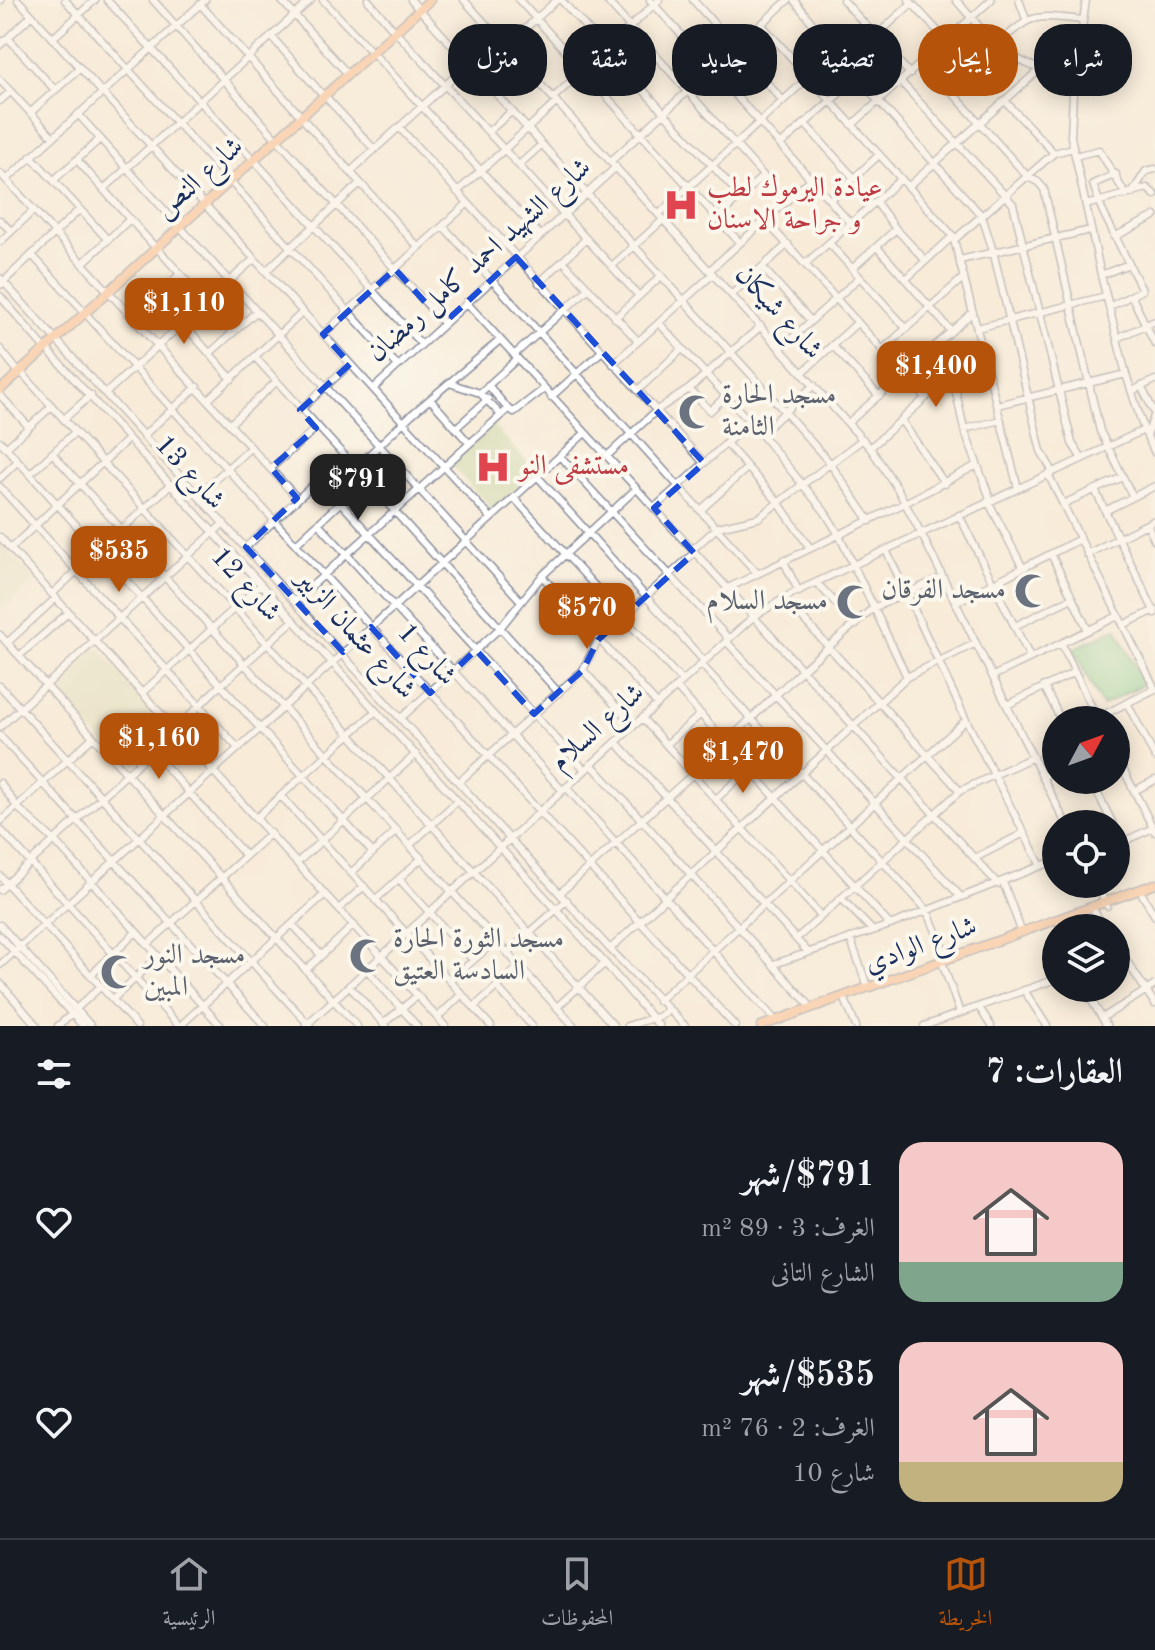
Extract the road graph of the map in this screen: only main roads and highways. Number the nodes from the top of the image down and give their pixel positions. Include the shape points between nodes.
1 (430, 0) edge
2 (417, 4) edge
3 (370, 51) junction
4 (323, 94) junction
5 (0, 390) edge
6 (1155, 886) edge
7 (1101, 906) junction
8 (1083, 914) edge
9 (1042, 928) edge
10 (761, 1026) edge

1 - 2 main road, شارع النص
2 - 3 main road, شارع النص
3 - 4 main road, شارع النص
3 - 4 main road, شارع النص
4 - 5 main road, شارع النص
6 - 7 main road, شارع الوادي
6 - 7 main road, شارع الوادي
7 - 8 main road, شارع الوادي
9 - 10 main road, شارع الوادي

